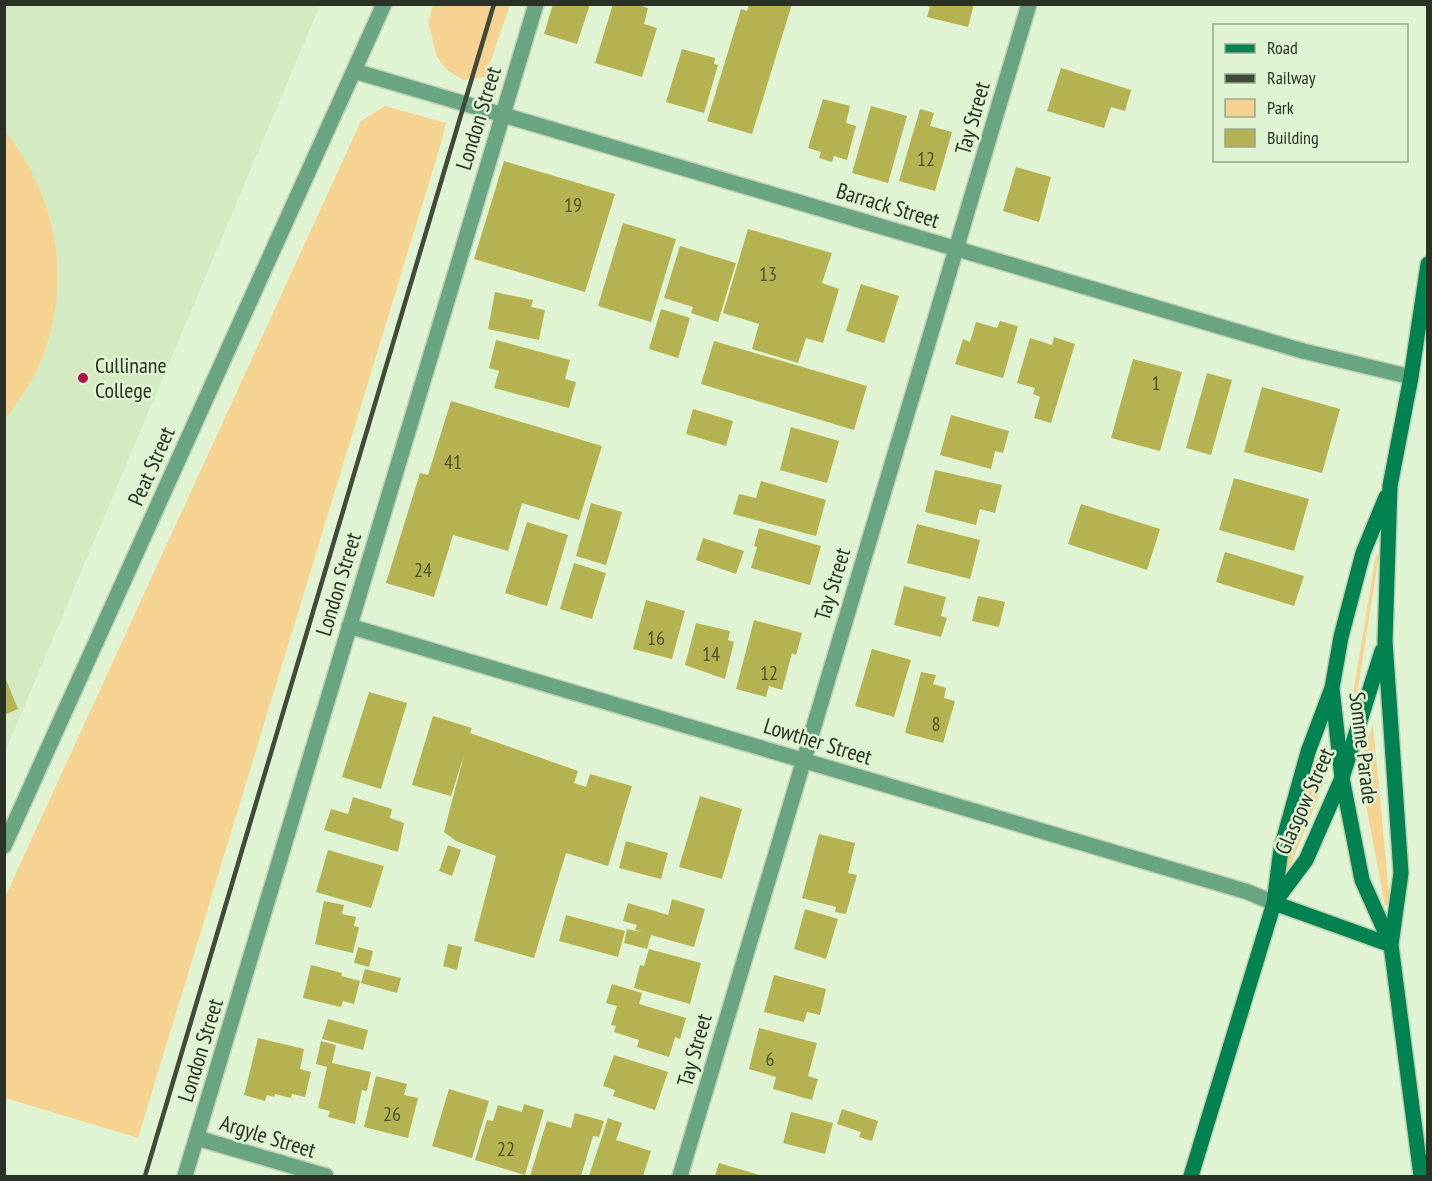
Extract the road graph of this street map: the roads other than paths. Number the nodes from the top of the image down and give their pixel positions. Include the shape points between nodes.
1 (384, 4) edge
2 (536, 4) edge
3 (1029, 4) edge
4 (354, 71) junction
5 (503, 114) junction
6 (957, 249) junction
7 (1428, 264) edge
8 (1410, 377) junction
9 (1390, 486) junction
10 (349, 626) junction
11 (1385, 641) junction
12 (1332, 688) junction
13 (803, 760) junction
14 (1342, 778) junction
15 (4, 846) edge
16 (1274, 903) junction
17 (1391, 945) junction
18 (197, 1138) junction
19 (185, 1176) edge
20 (326, 1176) edge
21 (680, 1176) edge
22 (1191, 1176) edge
23 (1421, 1176) edge

1 - 4 street, Peat Street
2 - 5 street, London Street
3 - 6 street, Tay Street
4 - 5 street, Barrack Street
4 - 15 street, Peat Street
5 - 6 street, Barrack Street
5 - 10 street, London Street
6 - 8 street, Barrack Street via 1303,351
6 - 13 street, Tay Street
7 - 8 main road, Somme Parade
8 - 9 main road, Somme Parade
9 - 11 main road, Somme Parade
9 - 12 main road, Somme Parade via 1363,553
10 - 13 street, Lowther Street
10 - 18 street, London Street
11 - 14 main road, Glasgow Street
11 - 17 main road, Somme Parade via 1401,873
12 - 14 main road, Somme Parade
12 - 16 main road, Glasgow Street via 1308,752 1281,849
13 - 16 street, Lowther Street
13 - 21 street, Tay Street
14 - 16 main road, Glasgow Street via 1306,860
14 - 17 main road, Somme Parade via 1362,880
16 - 17 main road
16 - 22 main road, Glasgow Street
17 - 23 main road, Somme Parade
18 - 19 street, London Street
18 - 20 street, Argyle Street

